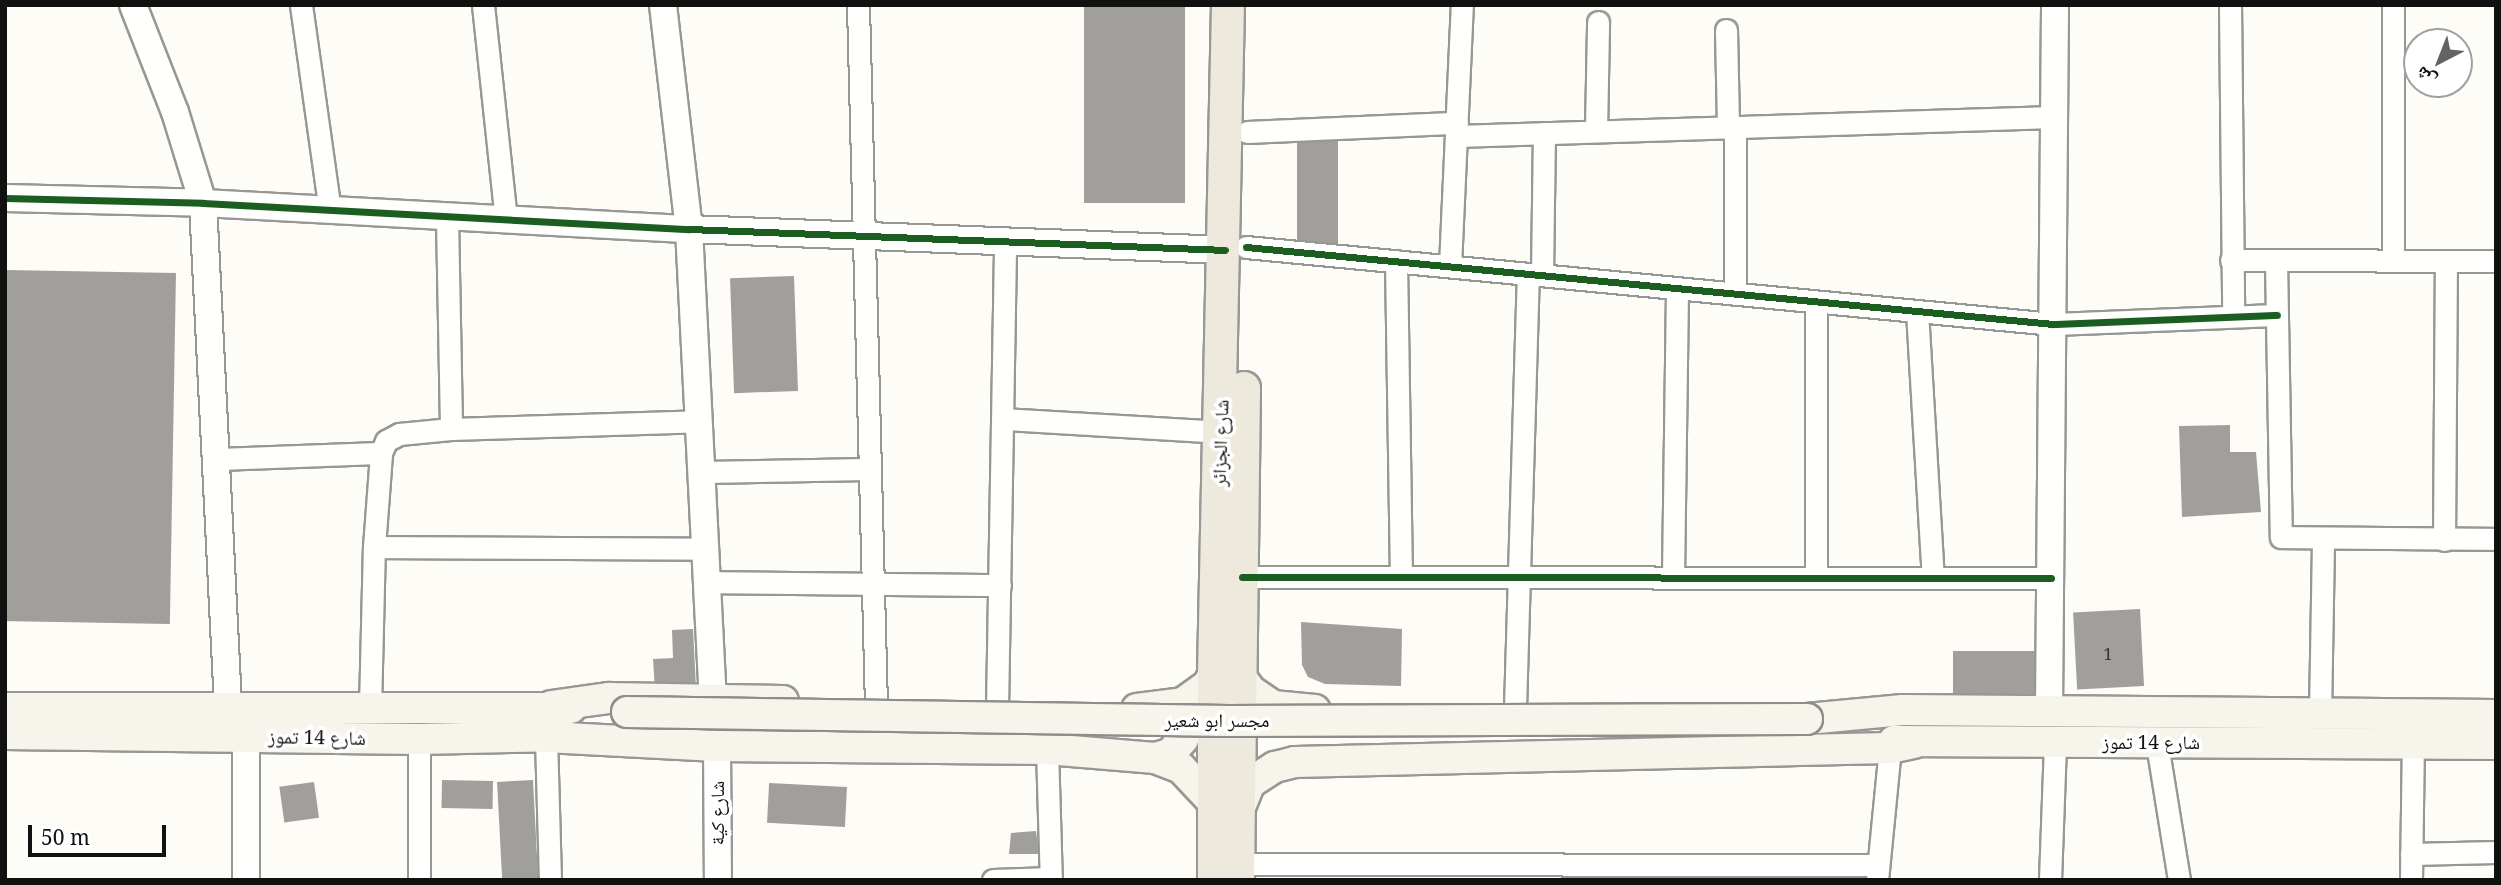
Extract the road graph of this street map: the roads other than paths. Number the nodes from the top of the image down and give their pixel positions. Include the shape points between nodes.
1 (133, 5) edge
2 (302, 5) edge
3 (483, 5) edge
4 (663, 5) edge
5 (858, 5) edge
6 (1228, 5) edge
7 (1250, 5) edge
8 (1462, 5) edge
9 (2055, 5) edge
10 (2230, 5) edge
11 (2393, 5) edge
12 (1598, 22) dead end
13 (1726, 30) dead end
14 (2054, 117) junction
15 (1731, 127) junction
16 (1457, 129) junction
17 (1596, 131) junction
18 (1247, 132) junction
19 (1544, 133) junction
20 (5, 198) edge
21 (203, 203) junction
22 (330, 211) junction
23 (447, 218) junction
24 (506, 220) junction
25 (689, 229) junction
26 (862, 236) junction
27 (1005, 242) junction
28 (1235, 248) junction
29 (2231, 260) junction
30 (2277, 260) junction
31 (1396, 261) junction
32 (2393, 261) junction
33 (2446, 261) junction
34 (2496, 261) edge
35 (1450, 266) junction
36 (1535, 274) junction
37 (1677, 288) junction
38 (1735, 294) junction
39 (1816, 302) junction
40 (1917, 311) junction
41 (2277, 315) junction
42 (2232, 317) junction
43 (2053, 324) junction
44 (1004, 419) junction
45 (699, 421) junction
46 (451, 429) junction
47 (1222, 432) junction
48 (381, 453) junction
49 (216, 459) junction
50 (870, 469) junction
51 (701, 472) junction
52 (2323, 538) junction
53 (2496, 539) edge
54 (2444, 540) junction
55 (374, 547) junction
56 (705, 549) junction
57 (1242, 577) junction
58 (1401, 577) junction
59 (1516, 577) junction
60 (1673, 578) junction
61 (1816, 578) junction
62 (1933, 578) junction
63 (2050, 578) junction
64 (707, 582) junction
65 (873, 582) junction
66 (1000, 585) junction
67 (1227, 674) junction
68 (713, 697) junction
69 (876, 705) junction
70 (229, 706) junction
71 (551, 706) junction
72 (5, 708) edge
73 (370, 708) junction
74 (997, 708) junction
75 (1515, 708) junction
76 (1154, 709) junction
77 (1903, 710) junction
78 (2049, 710) junction
79 (1298, 711) junction
80 (2320, 714) junction
81 (2496, 715) edge
82 (628, 721) junction
83 (1807, 727) junction
84 (5, 734) edge
85 (246, 737) junction
86 (546, 737) junction
87 (419, 739) junction
88 (2055, 743) junction
89 (2157, 744) junction
90 (2413, 744) junction
91 (2496, 744) edge
92 (717, 746) junction
93 (1902, 746) junction
94 (1047, 749) junction
95 (1155, 758) junction
96 (1307, 761) junction
97 (1228, 804) junction
98 (2496, 852) edge
99 (2411, 854) junction
100 (1877, 872) edge
101 (1230, 874) edge
102 (1051, 879) edge
103 (246, 880) edge
104 (419, 880) edge
105 (550, 880) edge
106 (718, 880) edge
107 (993, 880) edge
108 (2050, 880) edge
109 (2179, 880) edge
110 (2411, 880) edge

1 - 21 street via 175,112
2 - 22 street
3 - 24 street
4 - 25 street
5 - 26 street
6 - 28 main road, شارع الجزائر
7 - 18 main road, شارع الجزائر
8 - 16 street
9 - 14 street
10 - 29 street
11 - 32 street
12 - 17 street
13 - 15 street
14 - 15 street
14 - 43 street
15 - 17 street
15 - 38 street
16 - 18 street
16 - 19 street
16 - 35 street
17 - 19 street
18 - 28 main road, شارع الجزائر
19 - 36 street
20 - 21 street
21 - 22 street
21 - 49 street
22 - 23 street
23 - 24 street
23 - 46 street
24 - 25 street
25 - 26 street
25 - 45 street
26 - 27 street
26 - 50 street
27 - 28 street
27 - 44 street
28 - 31 street
28 - 47 main road, شارع الجزائر
28 - 57 main road, شارع الجزائر
29 - 30 street
29 - 42 street
30 - 32 street
30 - 41 street
31 - 35 street
31 - 58 street
32 - 33 street
33 - 34 street
33 - 54 street
35 - 36 street
36 - 37 street
36 - 59 street
37 - 38 street
37 - 60 street
38 - 39 street
39 - 40 street
39 - 61 street
40 - 43 street
40 - 62 street
41 - 42 street
41 - 52 street via 2281,537
42 - 43 street
43 - 63 street
44 - 47 street
44 - 66 street
45 - 46 street
45 - 51 street
46 - 48 street via 398,434 386,441
47 - 67 main road, شارع الجزائر
48 - 49 street
48 - 55 street
49 - 70 street
50 - 51 street
50 - 65 street
51 - 56 street
52 - 54 street
52 - 80 street
53 - 54 street
55 - 56 street
55 - 73 street
56 - 64 street
57 - 58 street
57 - 67 main road, شارع الجزائر
58 - 59 street
59 - 60 street
59 - 75 street
60 - 61 street
61 - 62 street
62 - 63 street
63 - 78 street
64 - 65 street
64 - 68 street
65 - 66 street
65 - 69 street
66 - 74 street
67 - 76 main road via 1196,696
67 - 79 main road via 1263,700
67 - 97 main road, شارع الجزائر
68 - 69 main road
68 - 71 main road via 609,698
69 - 74 main road
70 - 72 main road, شارع 14 تموز
70 - 73 main road, شارع 14 تموز
71 - 73 main road, شارع 14 تموز
71 - 82 main road, شارع 14 تموز
74 - 76 main road
75 - 77 main road
75 - 79 main road via 1387,706
76 - 95 main road via 1177,719 1183,739 1170,754
77 - 78 main road, شارع 14 تموز
77 - 83 main road, شارع 14 تموز
78 - 80 main road, شارع 14 تموز
79 - 96 main road via 1280,723 1278,740 1288,752
80 - 81 main road, شارع 14 تموز
82 - 83 main road, مجسر ابو شعير via 1228,738
82 - 86 main road, شارع 14 تموز
83 - 93 main road, شارع 14 تموز
84 - 85 main road, شارع 14 تموز
85 - 87 main road, شارع 14 تموز
85 - 103 street
86 - 87 main road, شارع 14 تموز
86 - 92 main road
86 - 105 street
87 - 104 street
88 - 89 main road, شارع 14 تموز
88 - 93 main road, شارع 14 تموز
88 - 108 street
89 - 90 main road, شارع 14 تموز
89 - 109 street
90 - 91 main road, شارع 14 تموز
90 - 99 street
92 - 94 main road
92 - 106 street, شارع كية
93 - 96 main road
93 - 100 street
94 - 95 main road
94 - 102 street
95 - 97 main road via 1181,768
96 - 97 main road via 1261,774
97 - 101 main road, شارع الجزائر
98 - 99 street
99 - 110 street
100 - 101 street
102 - 107 street

